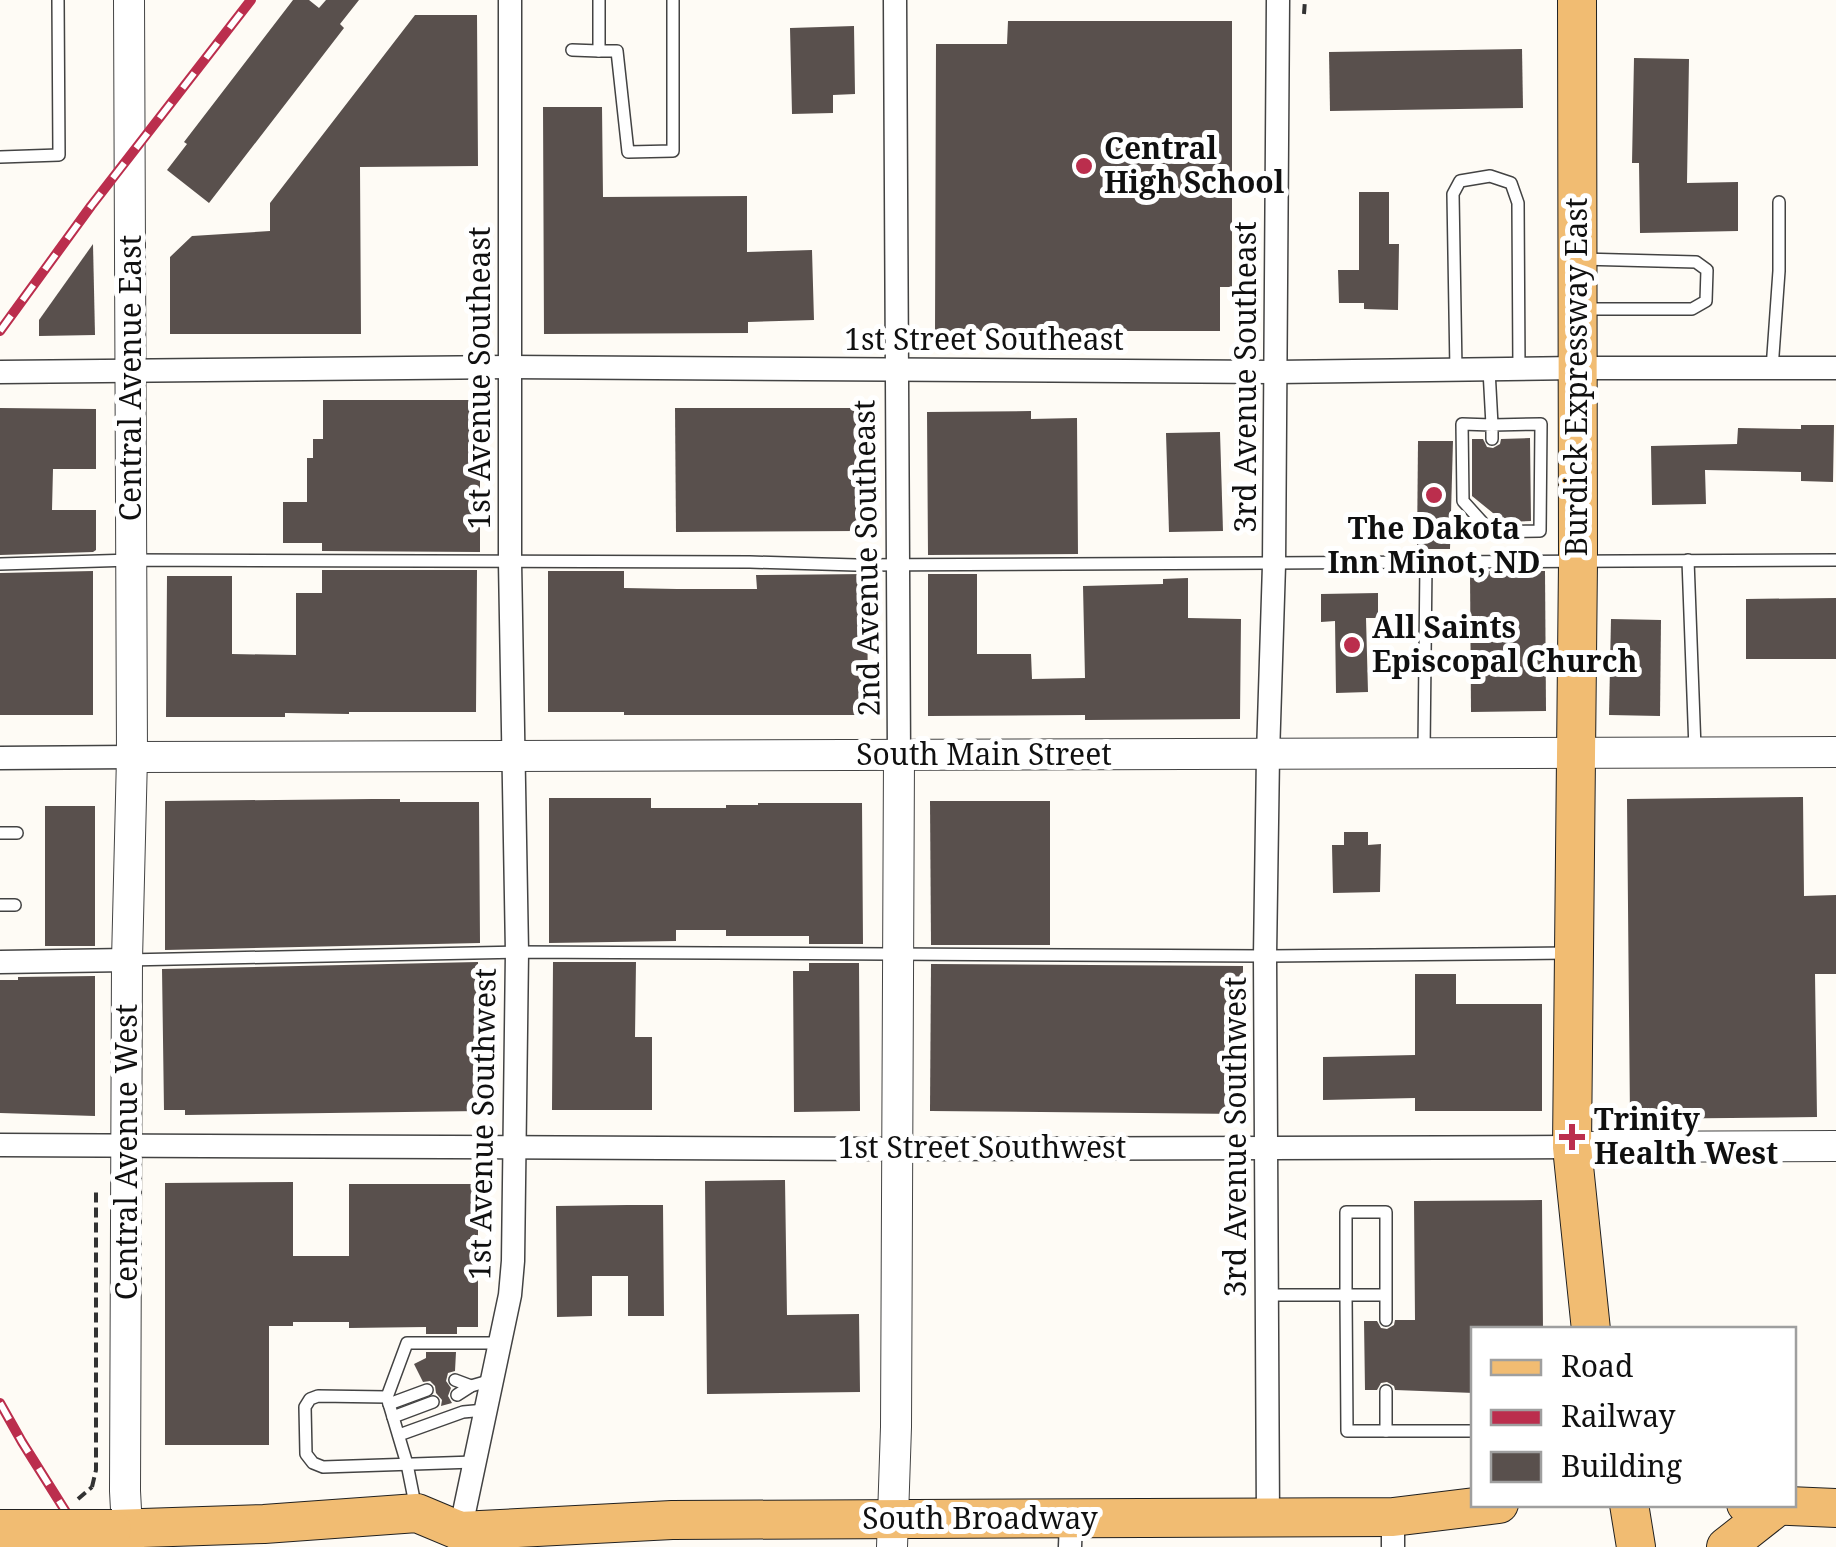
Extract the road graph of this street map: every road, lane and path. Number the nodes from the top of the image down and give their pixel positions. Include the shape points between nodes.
1 (58, 0) edge
2 (130, 0) edge
3 (510, 0) edge
4 (599, 0) edge
5 (673, 0) edge
6 (894, 0) edge
7 (1278, 0) edge
8 (1305, 0) edge
9 (1578, 0) edge
10 (1304, 14) dead end
11 (572, 50) dead end
12 (599, 51) junction
13 (0, 157) edge
14 (1779, 202) dead end
15 (1577, 259) junction
16 (1577, 309) junction
17 (509, 367) junction
18 (895, 368) junction
19 (1577, 368) junction
20 (1836, 368) edge
21 (1519, 369) junction
22 (1772, 369) junction
23 (132, 370) junction
24 (1456, 370) junction
25 (1489, 370) junction
26 (0, 372) edge
27 (1276, 372) junction
28 (1492, 424) junction
29 (1492, 439) dead end
30 (1559, 440) junction
31 (1491, 511) dead end
32 (1491, 532) junction
33 (1540, 532) junction
34 (1578, 546) junction
35 (132, 560) junction
36 (1688, 560) junction
37 (1836, 560) edge
38 (510, 562) junction
39 (898, 563) junction
40 (1426, 563) junction
41 (0, 564) edge
42 (1274, 564) junction
43 (1836, 752) edge
44 (1695, 753) junction
45 (1424, 754) junction
46 (1576, 754) junction
47 (1268, 755) junction
48 (899, 756) junction
49 (132, 757) junction
50 (512, 757) junction
51 (0, 758) edge
52 (0, 833) edge
53 (17, 833) dead end
54 (0, 905) edge
55 (15, 905) dead end
56 (516, 952) junction
57 (1573, 953) junction
58 (897, 956) junction
59 (1265, 956) junction
60 (127, 960) junction
61 (0, 962) edge
62 (0, 1146) edge
63 (1266, 1146) junction
64 (1836, 1146) edge
65 (128, 1147) junction
66 (514, 1147) junction
67 (1572, 1147) junction
68 (897, 1149) junction
69 (96, 1188) dead end
70 (1266, 1295) junction
71 (1346, 1295) junction
72 (1385, 1295) junction
73 (1386, 1320) dead end
74 (1590, 1325) edge
75 (500, 1343) junction
76 (455, 1380) dead end
77 (482, 1383) junction
78 (1386, 1390) dead end
79 (458, 1395) dead end
80 (430, 1396) dead end
81 (390, 1406) junction
82 (485, 1410) junction
83 (1386, 1431) junction
84 (1471, 1431) edge
85 (399, 1435) junction
86 (474, 1462) junction
87 (407, 1464) junction
88 (92, 1487) dead end
89 (1796, 1506) edge
90 (1488, 1507) edge
91 (1629, 1507) edge
92 (1764, 1507) edge
93 (1836, 1508) edge
94 (417, 1513) junction
95 (1268, 1518) junction
96 (0, 1529) edge
97 (1393, 1532) edge
98 (893, 1533) edge
99 (1071, 1533) edge
100 (122, 1535) edge
101 (450, 1542) edge
102 (1636, 1547) edge
103 (1726, 1547) edge

1 - 13 lane via 59,155
2 - 23 street, Central Avenue East
3 - 17 street, 1st Avenue Southeast
4 - 12 lane
5 - 12 lane via 672,152 628,152 617,52
6 - 18 street, 2nd Avenue Southeast
7 - 27 street, 3rd Avenue Southeast
8 - 10 path
9 - 15 main road, Burdick Expressway East
11 - 12 lane
14 - 22 lane
15 - 16 main road, Burdick Expressway East
15 - 16 lane via 1696,262 1708,270 1706,301 1692,309
16 - 19 main road, Burdick Expressway East
17 - 18 street, 1st Street Southeast
17 - 23 street, 1st Street Southeast
17 - 38 street, 1st Avenue Southeast
18 - 27 street, 1st Street Southeast
18 - 39 street, 2nd Avenue Southeast
19 - 21 street, 1st Street Southeast
19 - 22 street, 1st Street Southeast
19 - 30 main road, Burdick Expressway East
20 - 22 street, 1st Street Southeast
21 - 24 lane via 1518,202 1511,183 1490,176 1460,182 1453,194
21 - 25 street, 1st Street Southeast
23 - 26 street, 1st Street Southeast
23 - 35 street, Central Avenue East
24 - 25 street, 1st Street Southeast
24 - 27 street, 1st Street Southeast
25 - 28 lane
27 - 42 street, 3rd Avenue Southeast
28 - 29 lane
28 - 30 lane via 1541,424
28 - 32 lane via 1462,424 1462,501
30 - 33 lane
30 - 34 main road, Burdick Expressway East
31 - 32 lane
32 - 33 lane
33 - 34 lane
34 - 36 lane
34 - 40 lane
34 - 46 main road, Burdick Expressway East
35 - 38 lane
35 - 41 lane
35 - 49 street, Central Avenue East
36 - 37 lane
36 - 44 lane
38 - 39 lane
38 - 50 street, 1st Avenue Southeast
39 - 42 lane
39 - 48 street, 2nd Avenue Southeast
40 - 42 lane
40 - 45 lane
42 - 47 street, 3rd Avenue Southeast
43 - 44 street, South Main Street
44 - 46 street, South Main Street
45 - 46 street, South Main Street
45 - 47 street, South Main Street
46 - 57 main road, Burdick Expressway East
47 - 48 street, South Main Street
47 - 59 street, 3rd Avenue Southwest
48 - 50 street, South Main Street
48 - 58 street
49 - 50 street, South Main Street
49 - 51 street
49 - 60 street, Central Avenue West
50 - 56 street, 1st Avenue Southwest
52 - 53 lane
54 - 55 lane
56 - 58 lane
56 - 60 lane
56 - 66 street, 1st Avenue Southwest
57 - 59 lane
57 - 67 main road, Burdick Expressway East
58 - 59 lane
58 - 68 street
59 - 63 street, 3rd Avenue Southwest
60 - 61 street
60 - 65 street, Central Avenue West
62 - 65 street, 1st Street Southwest
63 - 67 street, 1st Street Southwest
63 - 68 street, 1st Street Southwest
63 - 70 street, 3rd Avenue Southwest
64 - 67 street, 1st Street Southwest
65 - 66 street, 1st Street Southwest
65 - 100 street, Central Avenue West
66 - 68 street, 1st Street Southwest
66 - 75 street, 1st Avenue Southwest via 510,1296
67 - 74 main road, Burdick Expressway East
68 - 98 street
69 - 88 path
70 - 71 lane
70 - 95 street, 3rd Avenue Southwest
71 - 72 lane
71 - 72 lane via 1346,1212 1386,1212
71 - 83 lane via 1346,1430
72 - 73 lane
75 - 77 street, 1st Avenue Southwest
75 - 81 lane via 407,1342
76 - 77 lane
77 - 79 lane
77 - 82 street, 1st Avenue Southwest
78 - 83 lane
80 - 81 lane
81 - 85 lane
81 - 87 lane via 310,1400 306,1454 324,1467
82 - 85 lane
82 - 86 street, 1st Avenue Southwest
83 - 84 lane
85 - 87 lane
86 - 87 lane
86 - 101 street, 1st Avenue Southwest
87 - 94 lane
89 - 93 main road
90 - 97 main road, South Broadway
91 - 102 main road
92 - 103 main road
94 - 100 main road, South Broadway
94 - 101 main road, South Broadway
95 - 97 main road, South Broadway
95 - 99 main road, South Broadway
96 - 100 main road, South Broadway, bridge
98 - 99 main road, South Broadway
98 - 101 main road, South Broadway via 587,1523

